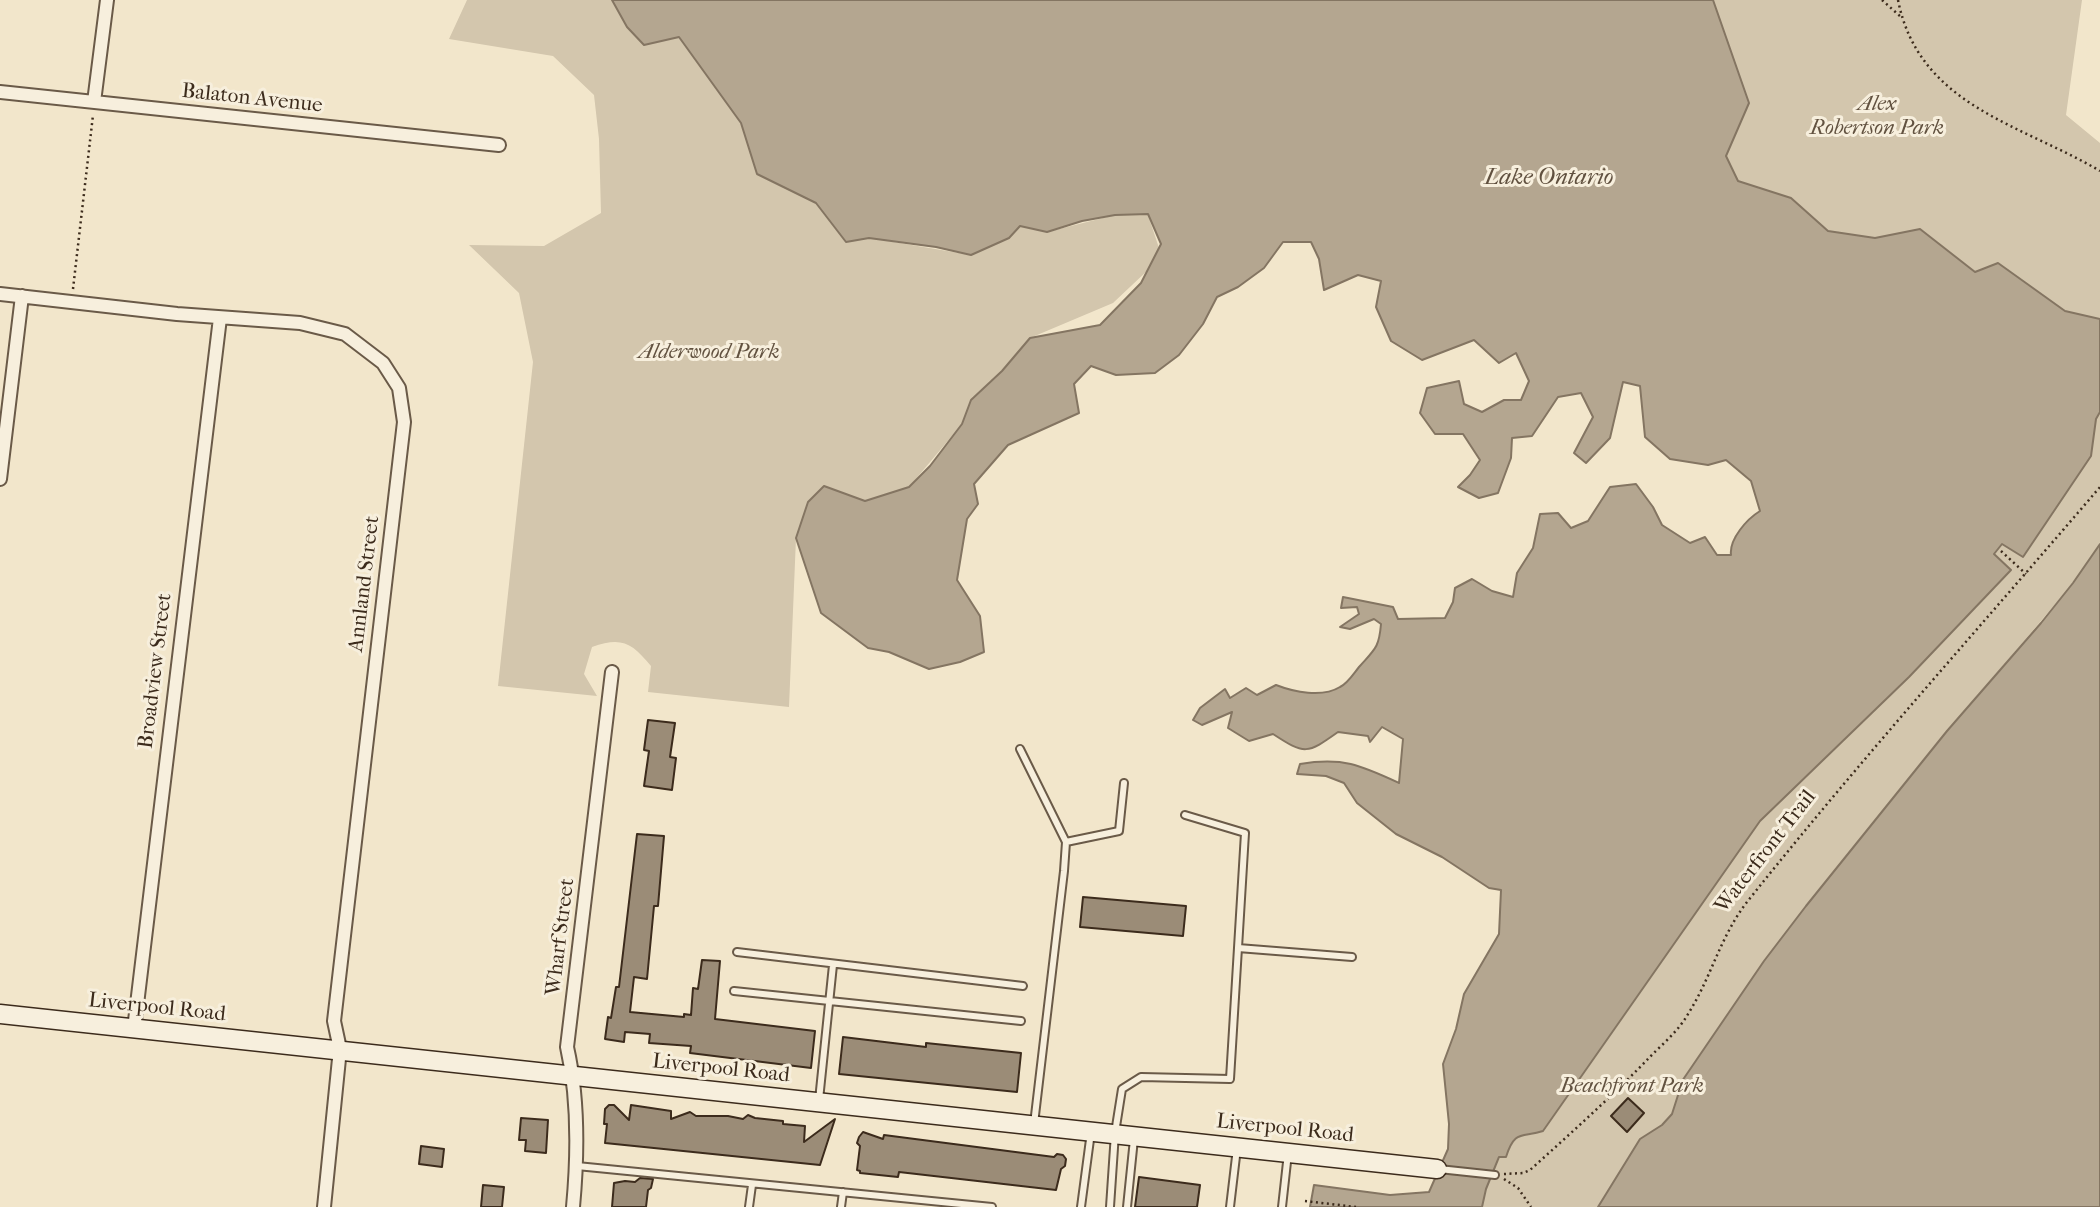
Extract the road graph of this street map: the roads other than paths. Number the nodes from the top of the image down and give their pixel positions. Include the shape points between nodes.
1 (107, 0) edge
2 (0, 92) edge
3 (94, 102) junction
4 (499, 145) dead end
5 (0, 294) edge
6 (22, 296) junction
7 (219, 318) junction
8 (0, 479) edge
9 (612, 672) dead end
10 (1020, 749) dead end
11 (1125, 783) dead end
12 (1185, 816) dead end
13 (1066, 842) junction
14 (1238, 948) junction
15 (737, 952) dead end
16 (1353, 957) dead end
17 (833, 965) junction
18 (1023, 986) dead end
19 (734, 991) dead end
20 (829, 1002) junction
21 (0, 1014) edge
22 (1021, 1021) dead end
23 (134, 1029) junction
24 (340, 1049) junction
25 (573, 1077) junction
26 (819, 1101) junction
27 (1034, 1125) junction
28 (1091, 1131) junction
29 (1115, 1133) junction
30 (1135, 1135) junction
31 (1237, 1147) junction
32 (1288, 1153) junction
33 (577, 1166) junction
34 (1437, 1169) joint
35 (1494, 1175) road end
36 (752, 1185) junction
37 (843, 1192) junction
38 (925, 1204) edge
39 (324, 1207) edge
40 (573, 1207) edge
41 (749, 1207) edge
42 (841, 1207) edge
43 (992, 1207) edge
44 (1081, 1207) edge
45 (1110, 1207) edge
46 (1127, 1207) edge
47 (1230, 1207) edge
48 (1282, 1207) edge

1 - 3 street
2 - 3 street, Balaton Avenue
3 - 4 street, Balaton Avenue
5 - 6 street, Annland Street
6 - 7 street, Annland Street
6 - 8 street
7 - 23 street, Broadview Street
7 - 24 street, Annland Street via 299,323 345,334 383,363 399,388 404,422 334,1021
9 - 25 street, Wharf Street via 567,1047
10 - 13 lane
11 - 13 lane via 1119,831
12 - 14 lane via 1245,833
13 - 27 lane
14 - 16 lane
14 - 29 lane via 1230,1079 1142,1077 1122,1089
15 - 17 lane
17 - 18 lane
17 - 20 lane
19 - 20 lane
20 - 22 lane
20 - 26 lane
21 - 23 street, Liverpool Road
23 - 24 street, Liverpool Road
24 - 25 street, Liverpool Road
24 - 39 street, Annland Street
25 - 26 street, Liverpool Road
25 - 33 street, Wharf Street
26 - 27 street, Liverpool Road
27 - 28 street, Liverpool Road
28 - 29 street, Liverpool Road
28 - 44 lane
29 - 30 street, Liverpool Road
29 - 45 lane
30 - 31 street, Liverpool Road
30 - 46 lane
31 - 32 street, Liverpool Road
31 - 47 lane
32 - 34 street, Liverpool Road
32 - 48 lane
33 - 36 lane
33 - 40 street, Wharf Street
34 - 35 lane
36 - 37 lane
36 - 41 lane
37 - 38 lane
37 - 42 lane
38 - 43 lane

